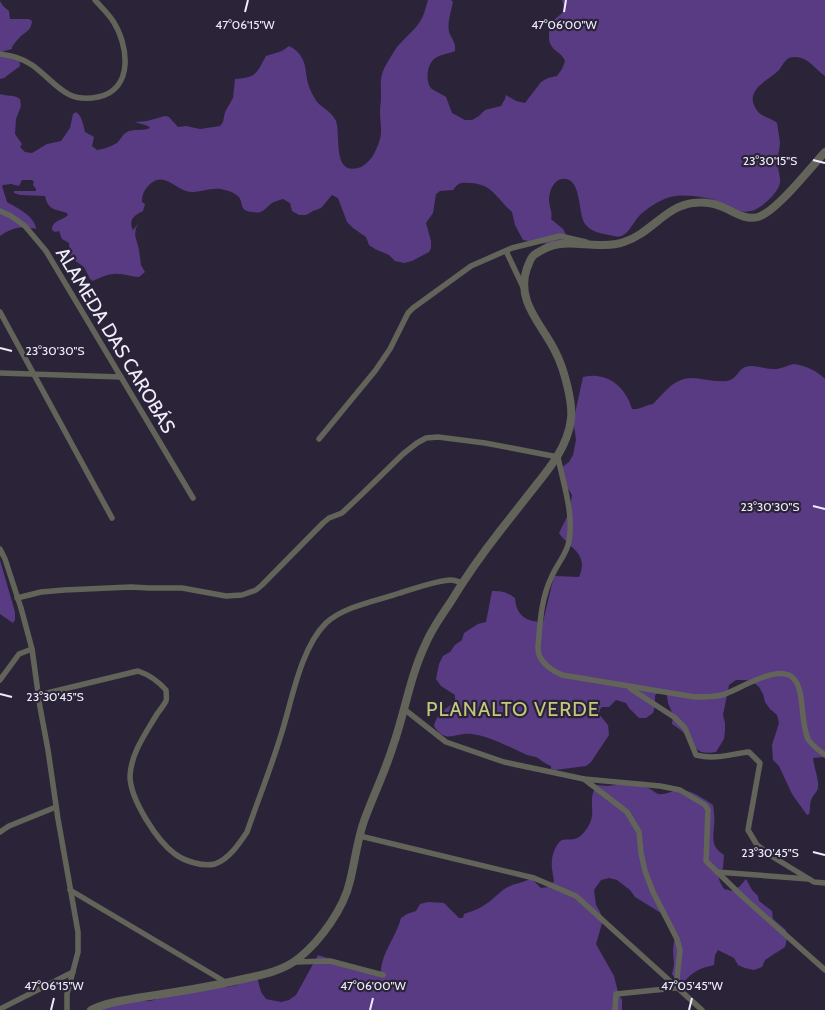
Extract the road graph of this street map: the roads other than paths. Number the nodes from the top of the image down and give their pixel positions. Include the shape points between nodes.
1 (95, 0) edge
2 (0, 54) edge
3 (825, 152) edge
4 (0, 211) edge
5 (593, 244) junction
6 (506, 250) junction
7 (524, 289) junction
8 (0, 312) edge
9 (0, 373) edge
10 (34, 374) junction
11 (121, 377) junction
12 (319, 438) dead end
13 (558, 457) junction
14 (193, 498) dead end
15 (112, 518) dead end
16 (0, 549) edge
17 (462, 583) junction
18 (17, 598) junction
19 (32, 649) junction
20 (0, 680) edge
21 (627, 686) junction
22 (38, 695) junction
23 (404, 709) junction
24 (825, 755) edge
25 (584, 779) junction
26 (56, 807) junction
27 (0, 832) edge
28 (360, 836) junction
29 (717, 872) junction
30 (811, 880) junction
31 (825, 883) edge
32 (70, 890) junction
33 (293, 962) junction
34 (825, 970) edge
35 (73, 972) junction
36 (383, 975) dead end
37 (227, 983) junction
38 (676, 988) junction
39 (0, 1009) edge
40 (67, 1010) edge
41 (91, 1010) edge
42 (615, 1010) edge
43 (702, 1010) edge

1 - 2 street via 120,34 125,57 124,77 111,92 78,98 57,88 32,65
3 - 5 street via 780,201 760,216 752,218 711,203 693,203 678,206 626,241
4 - 11 street, ALAMEDA DAS CAROBÁS via 25,226 46,251
5 - 6 street via 560,236
5 - 7 street via 552,245 534,254 525,273
6 - 7 street
6 - 12 street via 466,269 413,308 375,371
7 - 13 street via 526,300 562,365 571,406 572,418
8 - 10 street
9 - 10 street
10 - 11 street
10 - 15 street
11 - 14 street, ALAMEDA DAS CAROBÁS
13 - 17 street
13 - 18 street via 485,443 426,438 403,454 342,513 323,523 262,585 242,595 226,596 182,588 131,587 41,592
13 - 21 street via 569,510 570,534 567,549 545,593 538,653 562,675
16 - 18 street
17 - 22 street via 447,580 377,600 346,611 325,625 300,669 281,736 247,832 224,859 211,865 185,860 168,849 141,812 132,790 133,759 166,702 166,690 160,683 138,671
17 - 23 street via 423,648
18 - 19 street
19 - 20 street via 19,654
19 - 22 street
21 - 24 street via 712,697 769,675 790,675 799,689 809,739
21 - 30 street via 674,717 685,728 696,755 707,758 749,752 760,763 748,830 757,846
22 - 26 street
23 - 25 street via 446,742 504,762
23 - 28 street
25 - 29 street via 680,790 705,805 708,810 706,862
25 - 38 street via 627,812 639,832 645,871 678,939
26 - 27 street
26 - 32 street
28 - 33 street via 350,883 334,919
28 - 38 street via 534,878 576,896
29 - 30 street
29 - 34 street
30 - 31 street
32 - 35 street via 78,941
32 - 37 street
33 - 36 street via 330,961
33 - 37 street via 266,974
35 - 39 street
35 - 40 street
37 - 41 street via 125,1000
38 - 42 street via 616,994
38 - 43 street

